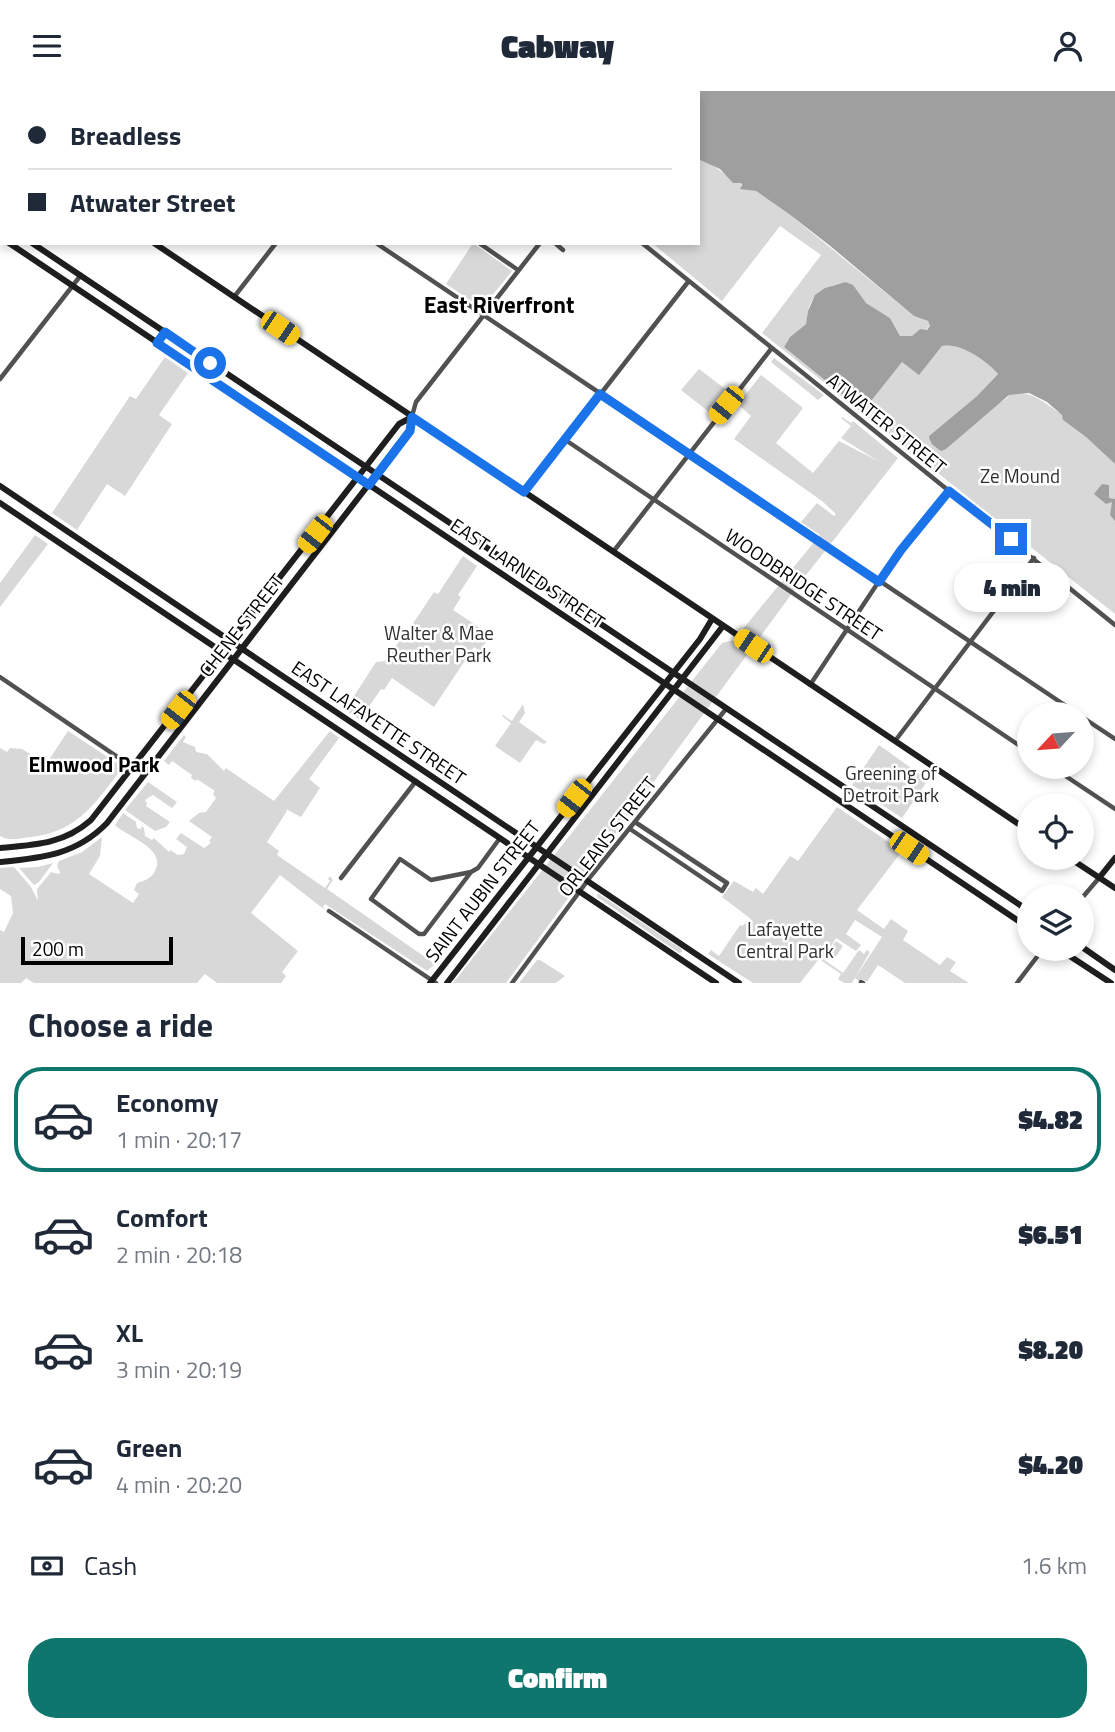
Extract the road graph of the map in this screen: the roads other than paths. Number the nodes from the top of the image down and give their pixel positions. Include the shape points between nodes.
1 (12, 245) edge
2 (35, 245) edge
3 (157, 245) edge
4 (273, 245) edge
5 (379, 245) edge
6 (482, 245) edge
7 (538, 245) edge
8 (557, 245) edge
9 (644, 245) edge
10 (563, 250) dead end
11 (70, 269) junction
12 (518, 270) junction
13 (80, 275) junction
14 (61, 279) junction
15 (688, 282) junction
16 (93, 284) junction
17 (72, 286) junction
18 (85, 295) junction
19 (234, 297) junction
20 (483, 316) junction
21 (165, 332) junction
22 (157, 343) junction
23 (771, 349) junction
24 (0, 379) edge
25 (241, 384) junction
26 (234, 394) junction
27 (600, 394) junction
28 (412, 417) junction
29 (395, 430) junction
30 (405, 439) junction
31 (564, 439) junction
32 (688, 453) junction
33 (376, 454) junction
34 (356, 460) junction
35 (386, 463) junction
36 (366, 467) junction
37 (347, 471) junction
38 (377, 474) junction
39 (358, 477) junction
40 (389, 483) junction
41 (369, 485) junction
42 (0, 486) edge
43 (349, 489) junction
44 (949, 491) junction
45 (524, 492) junction
46 (382, 494) junction
47 (359, 497) junction
48 (653, 499) junction
49 (0, 503) edge
50 (315, 534) junction
51 (325, 542) junction
52 (613, 552) junction
53 (1034, 558) junction
54 (121, 568) junction
55 (520, 571) junction
56 (114, 579) junction
57 (513, 582) junction
58 (879, 582) junction
59 (276, 584) junction
60 (287, 591) junction
61 (712, 619) junction
62 (1115, 625) edge
63 (723, 626) junction
64 (607, 629) junction
65 (847, 629) junction
66 (241, 630) junction
67 (218, 633) junction
68 (702, 635) junction
69 (251, 638) junction
70 (599, 640) junction
71 (231, 642) junction
72 (711, 642) junction
73 (970, 642) junction
74 (211, 644) junction
75 (242, 649) junction
76 (223, 652) junction
77 (253, 656) junction
78 (234, 659) junction
79 (681, 662) junction
80 (215, 663) junction
81 (662, 666) junction
82 (244, 667) junction
83 (690, 670) junction
84 (224, 672) junction
85 (673, 673) junction
86 (0, 677) edge
87 (654, 677) junction
88 (683, 680) junction
89 (664, 683) junction
90 (810, 685) junction
91 (934, 688) junction
92 (674, 691) junction
93 (656, 694) junction
94 (666, 701) junction
95 (1060, 702) edge
96 (726, 709) junction
97 (738, 717) junction
98 (717, 719) junction
99 (354, 724) junction
100 (1094, 725) edge
101 (730, 728) junction
102 (347, 735) junction
103 (768, 737) junction
104 (1115, 739) edge
105 (894, 741) junction
106 (1017, 744) edge
107 (761, 748) junction
108 (599, 765) junction
109 (133, 768) junction
110 (610, 773) junction
111 (144, 775) junction
112 (1070, 779) edge
113 (416, 781) junction
114 (473, 804) junction
115 (1115, 809) edge
116 (466, 815) junction
117 (635, 822) junction
118 (894, 822) junction
119 (1017, 823) edge
120 (630, 829) junction
121 (887, 833) junction
122 (545, 835) junction
123 (500, 838) junction
124 (523, 838) junction
125 (555, 844) junction
126 (36, 845) junction
127 (536, 846) junction
128 (0, 848) edge
129 (519, 849) junction
130 (547, 854) junction
131 (683, 854) junction
132 (529, 856) junction
133 (1115, 858) edge
134 (36, 859) junction
135 (678, 861) junction
136 (0, 862) edge
137 (540, 863) junction
138 (520, 867) junction
139 (1087, 870) edge
140 (471, 872) junction
141 (530, 876) junction
142 (1099, 878) junction
143 (341, 879) dead end
144 (587, 882) junction
145 (1094, 884) edge
146 (1115, 888) edge
147 (600, 890) junction
148 (580, 891) junction
149 (595, 902) junction
150 (1017, 903) edge
151 (330, 911) dead end
152 (1017, 920) edge
153 (689, 949) junction
154 (1094, 956) edge
155 (682, 960) junction
156 (1034, 961) edge
157 (1077, 961) edge
158 (1115, 971) edge
159 (433, 982) edge
160 (1109, 982) edge
161 (447, 983) edge
162 (512, 983) edge
163 (716, 983) edge
164 (739, 983) edge
165 (1017, 983) edge

1 - 14 street, EAST LARNED STREET
2 - 11 street, EAST LARNED STREET
3 - 19 street
4 - 19 street
5 - 20 street
6 - 12 street
7 - 12 street, CHENE STREET
8 - 10 street
9 - 15 street, ATWATER STREET
11 - 13 street, EAST LARNED STREET
11 - 14 street
12 - 20 street, CHENE STREET
13 - 16 street, EAST LARNED STREET
13 - 17 street
14 - 17 street, EAST LARNED STREET
15 - 23 street, ATWATER STREET
15 - 27 street
16 - 18 street via 86,286
16 - 21 street, EAST LARNED STREET
17 - 18 street, EAST LARNED STREET
17 - 24 street
18 - 22 street, EAST LARNED STREET
19 - 28 street
20 - 27 street
20 - 28 street, CHENE STREET via 416,402
21 - 22 street
21 - 25 street, EAST LARNED STREET
22 - 26 street, EAST LARNED STREET
23 - 32 street
23 - 44 street, ATWATER STREET
25 - 26 street
25 - 34 street, EAST LARNED STREET
26 - 37 street, EAST LARNED STREET
27 - 31 street
27 - 32 street
28 - 29 street, CHENE STREET
28 - 30 street, CHENE STREET
28 - 45 street
29 - 30 street via 402,431
29 - 33 street, CHENE STREET
30 - 35 street, CHENE STREET
31 - 45 street
31 - 48 street, WOODBRIDGE STREET
32 - 48 street
32 - 58 street
33 - 35 street via 378,461
33 - 36 street, CHENE STREET
34 - 36 street, EAST LARNED STREET
34 - 37 street
35 - 38 street, CHENE STREET
36 - 38 street, EAST LARNED STREET
36 - 39 street, CHENE STREET
37 - 39 street, EAST LARNED STREET
38 - 40 street, EAST LARNED STREET
38 - 41 street, CHENE STREET
39 - 41 street, EAST LARNED STREET
39 - 43 street, CHENE STREET
40 - 46 street via 382,486
40 - 55 street, EAST LARNED STREET
41 - 46 street, EAST LARNED STREET
41 - 47 street, CHENE STREET
42 - 54 street, EAST LAFAYETTE STREET
43 - 47 street via 356,489
43 - 50 street, CHENE STREET
44 - 53 street, ATWATER STREET
44 - 58 street
45 - 52 street
46 - 57 street, EAST LARNED STREET
47 - 51 street, CHENE STREET
48 - 52 street
48 - 65 street, WOODBRIDGE STREET
49 - 56 street, EAST LAFAYETTE STREET
50 - 51 street
50 - 59 street, CHENE STREET
51 - 60 street, CHENE STREET
52 - 61 street
53 - 62 street, ATWATER STREET
53 - 73 street
54 - 56 street
54 - 67 street, EAST LAFAYETTE STREET
55 - 57 street
55 - 64 street, EAST LARNED STREET
56 - 74 street, EAST LAFAYETTE STREET
57 - 70 street, EAST LARNED STREET
58 - 65 street
58 - 73 street
59 - 60 street
59 - 66 street, CHENE STREET
60 - 69 street, CHENE STREET
61 - 63 street
61 - 68 street, SAINT AUBIN STREET
63 - 72 street, SAINT AUBIN STREET
63 - 90 street
64 - 70 street
64 - 81 street, EAST LARNED STREET
65 - 90 street
65 - 91 street, WOODBRIDGE STREET
66 - 69 street
66 - 71 street, CHENE STREET
67 - 71 street, EAST LAFAYETTE STREET
67 - 74 street
68 - 72 street
68 - 79 street, SAINT AUBIN STREET
69 - 75 street, CHENE STREET
70 - 87 street, EAST LARNED STREET
71 - 75 street, EAST LAFAYETTE STREET
71 - 76 street, CHENE STREET
72 - 83 street, SAINT AUBIN STREET
73 - 91 street
73 - 95 street
74 - 76 street, EAST LAFAYETTE STREET
75 - 77 street, EAST LAFAYETTE STREET
75 - 78 street, CHENE STREET
76 - 78 street, EAST LAFAYETTE STREET
76 - 80 street, CHENE STREET
77 - 82 street
77 - 99 street, EAST LAFAYETTE STREET
78 - 82 street, EAST LAFAYETTE STREET
78 - 84 street, CHENE STREET
79 - 83 street
79 - 85 street, SAINT AUBIN STREET
80 - 84 street
80 - 109 street, CHENE STREET
81 - 85 street, EAST LARNED STREET
81 - 87 street
82 - 102 street, EAST LAFAYETTE STREET
83 - 88 street, SAINT AUBIN STREET
84 - 111 street, CHENE STREET
85 - 88 street, EAST LARNED STREET
85 - 89 street, SAINT AUBIN STREET
86 - 109 street
87 - 89 street, EAST LARNED STREET
88 - 92 street, SAINT AUBIN STREET
88 - 96 street, EAST LARNED STREET
89 - 92 street, EAST LARNED STREET
89 - 93 street, SAINT AUBIN STREET
90 - 105 street
91 - 105 street
91 - 106 street, WOODBRIDGE STREET
92 - 94 street, SAINT AUBIN STREET
92 - 98 street, EAST LARNED STREET
93 - 94 street
93 - 108 street, SAINT AUBIN STREET
94 - 110 street, SAINT AUBIN STREET
96 - 97 street, EAST LARNED STREET
96 - 98 street, ORLEANS STREET
97 - 101 street
97 - 103 street, EAST LARNED STREET
98 - 101 street, EAST LARNED STREET
98 - 117 street, ORLEANS STREET
99 - 102 street
99 - 114 street, EAST LAFAYETTE STREET
100 - 104 street
101 - 107 street, EAST LARNED STREET
102 - 113 street, EAST LAFAYETTE STREET
103 - 107 street
103 - 118 street, EAST LARNED STREET
105 - 119 street
107 - 121 street, EAST LARNED STREET
108 - 110 street
108 - 122 street, SAINT AUBIN STREET
109 - 111 street
109 - 126 street, CHENE STREET via 84,826 62,839
110 - 125 street, SAINT AUBIN STREET
111 - 134 street, CHENE STREET via 92,837 67,852
112 - 115 street
113 - 116 street, EAST LAFAYETTE STREET
113 - 143 street
114 - 116 street
114 - 124 street, EAST LAFAYETTE STREET
116 - 123 street, EAST LAFAYETTE STREET
117 - 120 street, ORLEANS STREET
117 - 131 street
118 - 121 street
118 - 150 street, EAST LARNED STREET
120 - 135 street
120 - 144 street, ORLEANS STREET
121 - 152 street, EAST LARNED STREET
122 - 125 street
122 - 127 street, SAINT AUBIN STREET
123 - 129 street, EAST LAFAYETTE STREET
123 - 140 street
124 - 127 street, EAST LAFAYETTE STREET
124 - 129 street
125 - 130 street, SAINT AUBIN STREET
126 - 128 street, CHENE STREET
126 - 134 street
127 - 130 street, EAST LAFAYETTE STREET
127 - 132 street, SAINT AUBIN STREET
129 - 132 street, EAST LAFAYETTE STREET
130 - 137 street, SAINT AUBIN STREET
130 - 144 street, EAST LAFAYETTE STREET
131 - 135 street
131 - 135 street via 727,883 722,891
132 - 137 street, EAST LAFAYETTE STREET
132 - 138 street, SAINT AUBIN STREET
133 - 142 street
134 - 136 street, CHENE STREET
137 - 141 street, SAINT AUBIN STREET
137 - 148 street, EAST LAFAYETTE STREET
138 - 141 street
138 - 159 street, SAINT AUBIN STREET
139 - 142 street
140 - 140 street via 431,880 400,859 371,899 422,935
141 - 161 street, SAINT AUBIN STREET
142 - 145 street
142 - 146 street
144 - 147 street, EAST LAFAYETTE STREET
144 - 148 street, ORLEANS STREET
147 - 149 street via 593,895
147 - 153 street, EAST LAFAYETTE STREET
148 - 149 street, EAST LAFAYETTE STREET
148 - 162 street, ORLEANS STREET
149 - 155 street, EAST LAFAYETTE STREET
151 - 159 street
153 - 155 street
153 - 164 street, EAST LAFAYETTE STREET
154 - 158 street
155 - 163 street, EAST LAFAYETTE STREET
156 - 165 street
157 - 160 street
158 - 160 street

